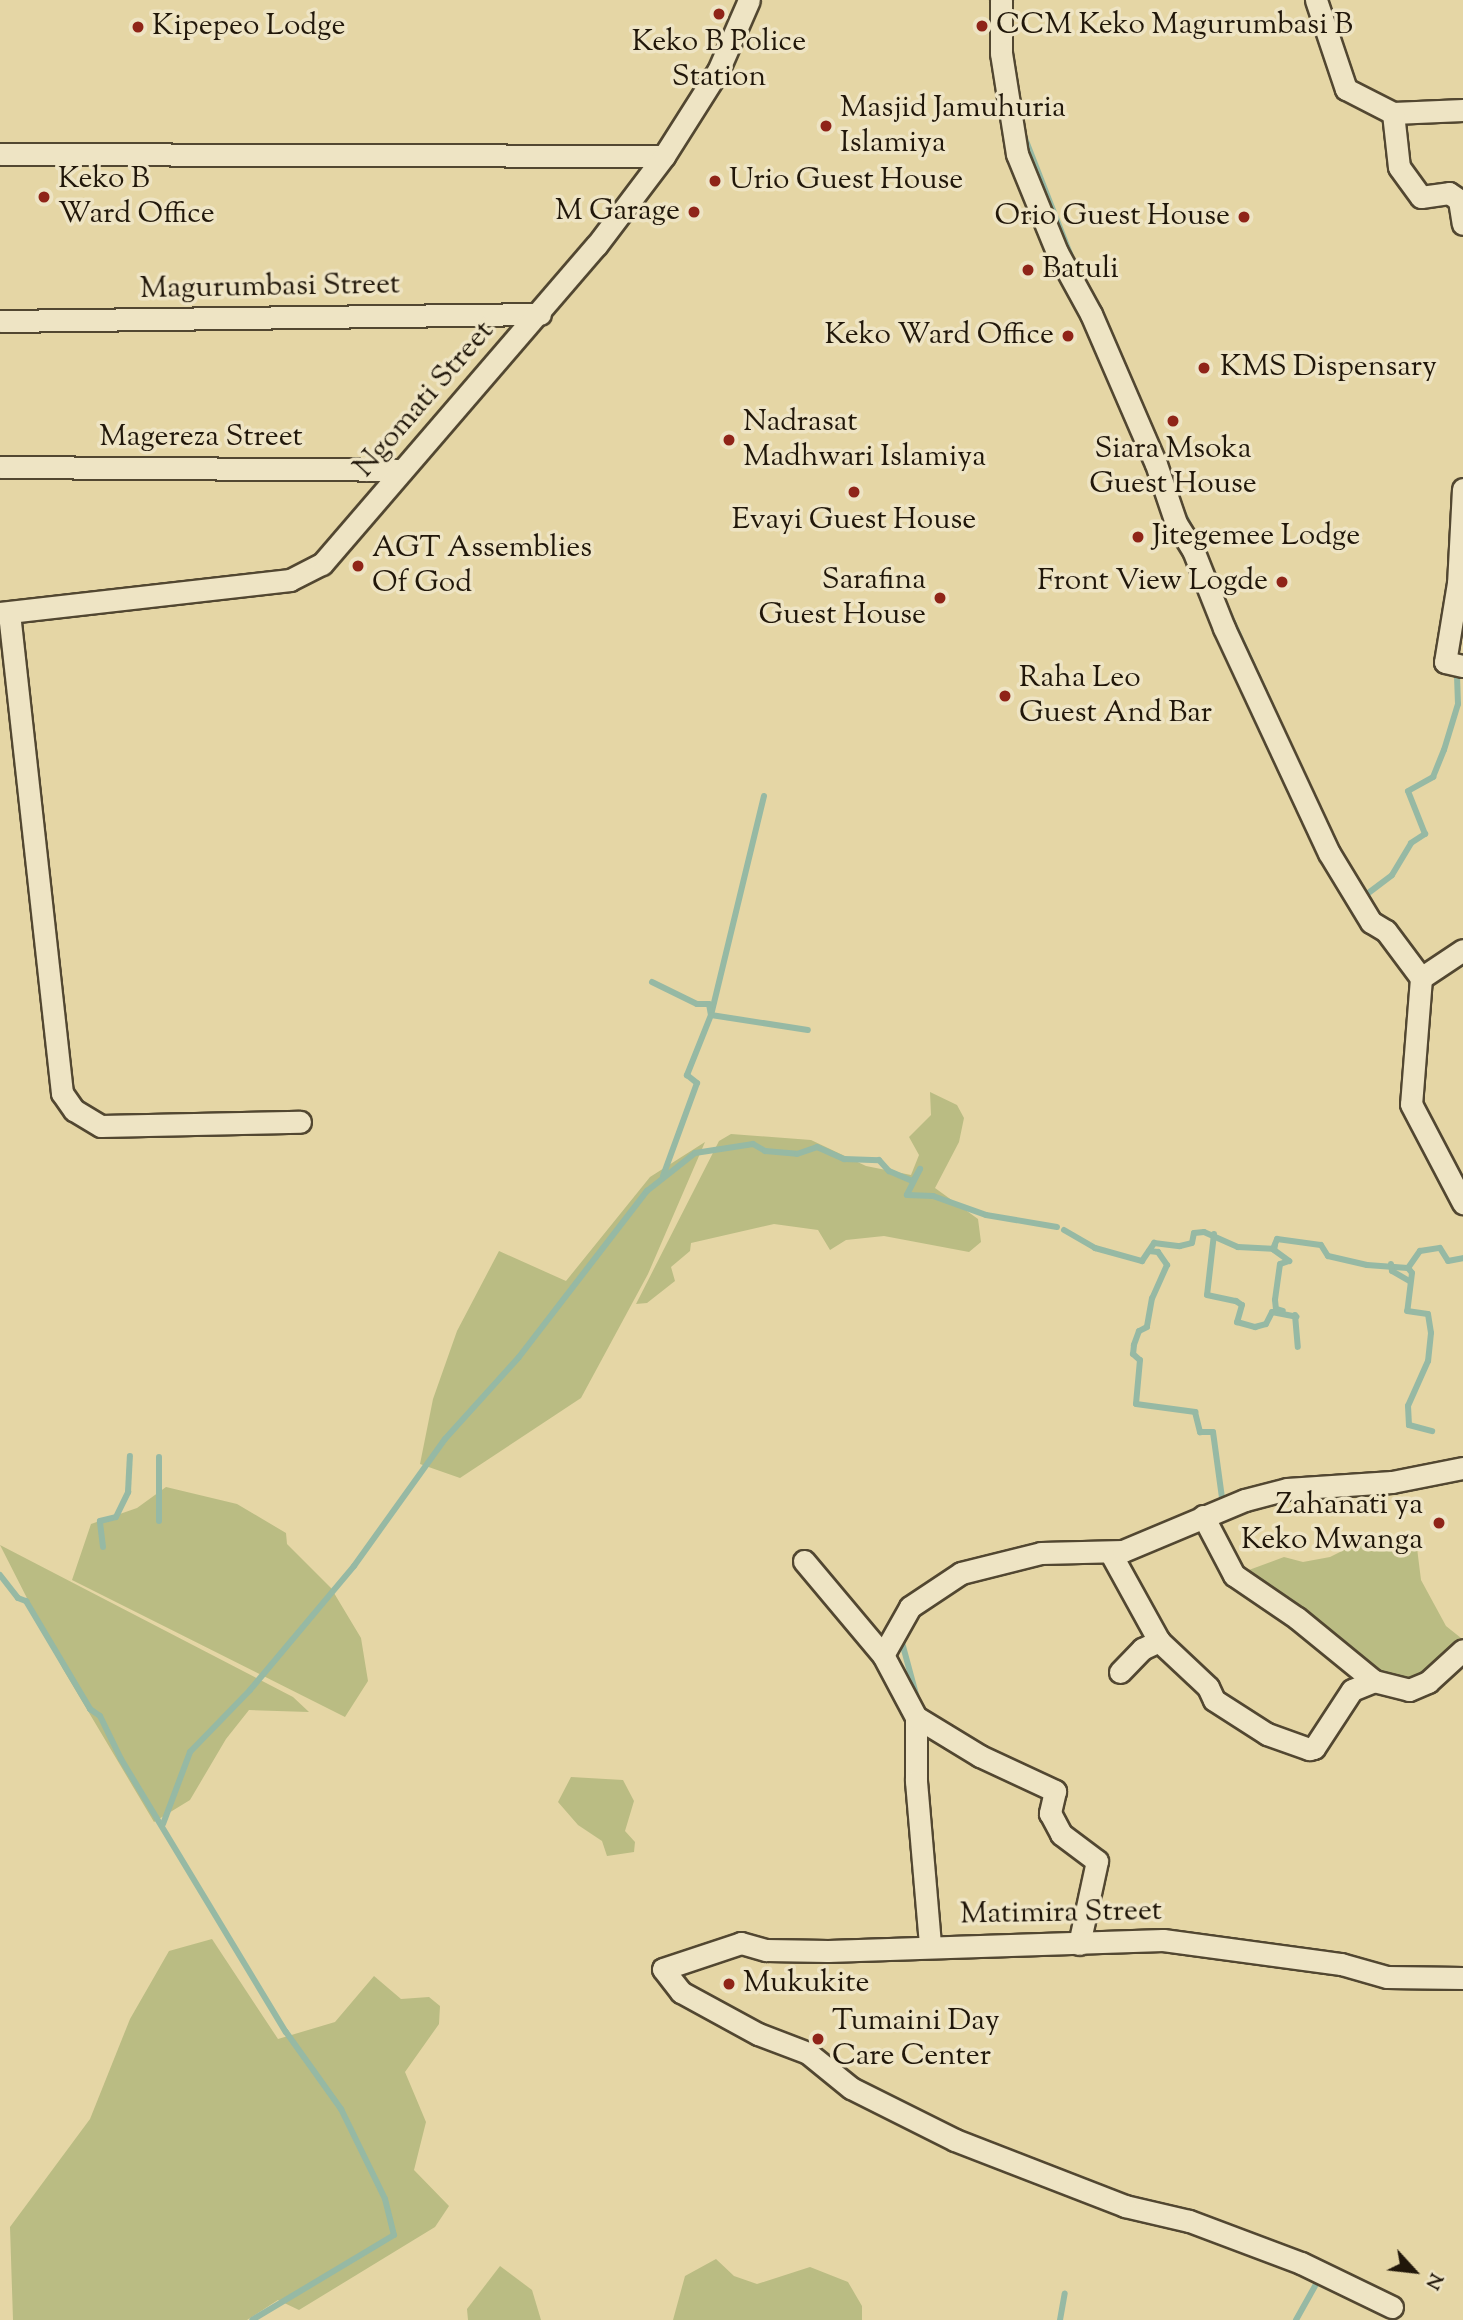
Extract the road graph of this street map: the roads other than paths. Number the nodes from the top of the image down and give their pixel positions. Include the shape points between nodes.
1 (749, 0) edge
2 (1001, 0) edge
3 (1316, 0) edge
4 (1463, 110) edge
5 (1393, 113) junction
6 (0, 154) edge
7 (664, 156) junction
8 (1463, 223) edge
9 (540, 314) junction
10 (0, 321) edge
11 (0, 467) edge
12 (402, 470) junction
13 (1463, 489) edge
14 (5, 613) edge
15 (1463, 666) edge
16 (1463, 950) edge
17 (1421, 978) junction
18 (300, 1122) dead end
19 (1463, 1203) edge
20 (1463, 1468) edge
21 (1203, 1516) junction
22 (1111, 1554) junction
23 (804, 1561) dead end
24 (1159, 1641) junction
25 (1463, 1650) edge
26 (883, 1655) junction
27 (1120, 1672) dead end
28 (1374, 1681) junction
29 (916, 1717) junction
30 (930, 1944) junction
31 (1079, 1944) junction
32 (1463, 1978) edge
33 (1392, 2307) dead end

1 - 7 street, Ngomati Street via 718,71
2 - 17 street via 1001,53 1017,154 1057,252 1091,314 1176,523 1193,550 1224,628 1329,853 1371,922 1386,931
3 - 5 street via 1342,85
4 - 5 street
5 - 8 street via 1399,167 1421,197 1449,193 1459,200
6 - 7 street
7 - 9 street, Ngomati Street
9 - 10 street, Magurumbasi Street
9 - 12 street, Ngomati Street
11 - 12 street, Magereza Street
12 - 14 street, Ngomati Street via 323,564 290,580
13 - 15 street via 1458,583 1445,662
14 - 18 street via 62,1093 74,1110 101,1126
16 - 17 street
17 - 19 street via 1411,1104
20 - 21 street via 1392,1482 1287,1489
21 - 22 street
21 - 28 street via 1234,1575 1297,1618
22 - 24 street
22 - 26 street via 1041,1553 961,1573 910,1606
23 - 26 street
24 - 27 street via 1142,1649
24 - 28 street via 1208,1687 1214,1700 1296,1748 1314,1748 1348,1694
25 - 28 street via 1428,1682 1409,1690
26 - 29 street
29 - 30 street via 916,1781
29 - 31 street via 980,1756 1055,1791 1050,1813 1061,1834 1097,1861
30 - 31 street, Matimira Street via 965,1949
30 - 33 street, Matimira Street via 778,1951 741,1943 663,1969 681,1992 758,2034 808,2053 852,2088 956,2140 1102,2197 1189,2221 1301,2263
31 - 32 street, Matimira Street via 1192,1942 1341,1964 1387,1977

